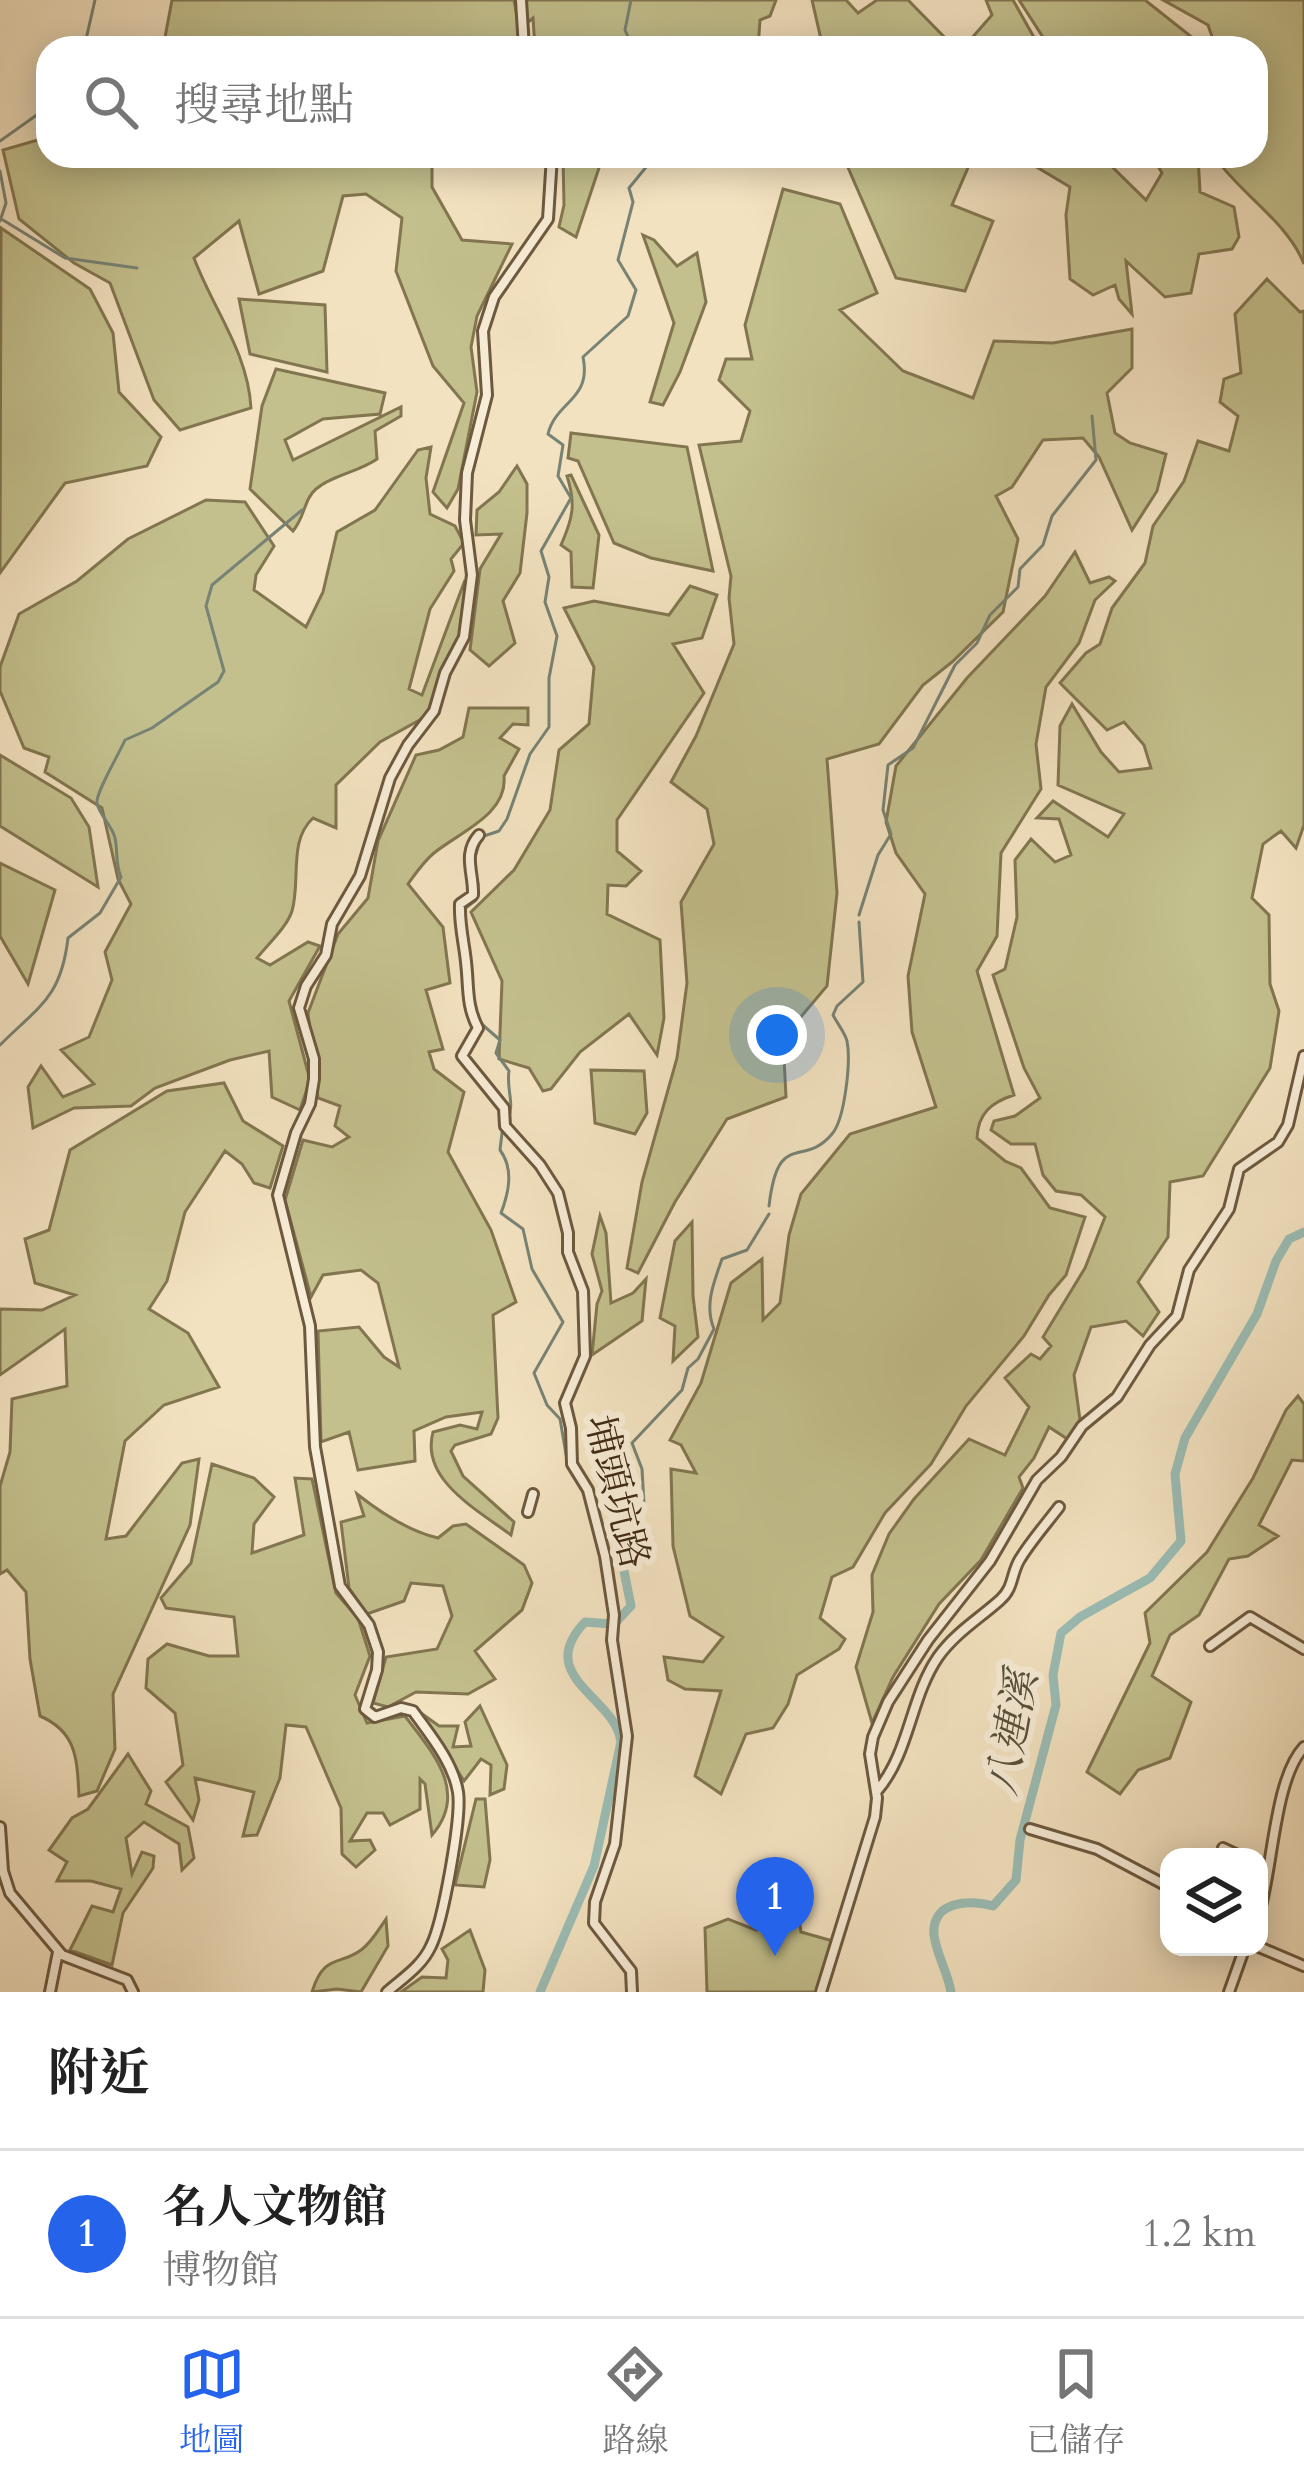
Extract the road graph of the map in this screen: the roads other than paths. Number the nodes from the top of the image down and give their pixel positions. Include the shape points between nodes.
1 (520, 0) edge
2 (523, 36) edge
3 (551, 168) edge
4 (479, 835) dead end
5 (1304, 1056) edge
6 (533, 1494) dead end
7 (1059, 1507) dead end
8 (528, 1512) dead end
9 (1210, 1646) dead end
10 (1304, 1649) edge
11 (1304, 1747) edge
12 (876, 1792) junction
13 (0, 1827) edge
14 (1030, 1829) dead end
15 (1160, 1882) edge
16 (1268, 1884) edge
17 (58, 1951) junction
18 (1268, 1951) edge
19 (1242, 1956) edge
20 (1304, 1966) edge
21 (50, 1992) edge
22 (133, 1992) edge
23 (387, 1992) edge
24 (632, 1992) edge
25 (821, 1992) edge
26 (1228, 1992) edge

1 - 2 street
3 - 23 street via 548,219 494,297 483,331 487,395 467,473 472,575 464,637 434,711 390,778 360,876 301,996 314,1079 278,1195 310,1326 315,1447 340,1586 378,1652 365,1709 376,1717 413,1712 458,1792 433,1943
4 - 24 street, 埔頭坑路 via 467,867 472,895 460,904 459,920 464,987 478,1028 462,1056 558,1193 583,1291 585,1356 565,1403 572,1464 588,1490 605,1556 627,1736 616,1844 594,1923 631,1971
5 - 12 street via 1288,1126 1239,1169 1229,1209 1190,1270 1178,1316 1118,1397 1037,1480 990,1561 888,1702 872,1737
6 - 8 street
7 - 12 street via 1002,1599 936,1659 904,1746
9 - 10 street via 1250,1617
11 - 16 street via 1277,1816
12 - 25 street
13 - 17 street via 10,1893
14 - 15 street via 1097,1849
17 - 21 street
17 - 22 street via 127,1980
18 - 20 street
19 - 26 street

